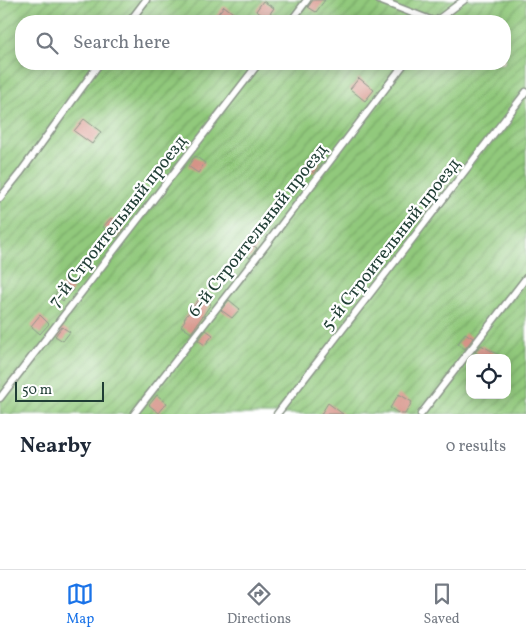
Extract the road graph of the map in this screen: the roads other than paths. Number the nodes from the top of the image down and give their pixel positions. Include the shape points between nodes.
1 (146, 0) edge
2 (307, 0) edge
3 (379, 0) edge
4 (464, 0) edge
5 (135, 15) edge
6 (296, 15) edge
7 (419, 15) edge
8 (443, 15) edge
9 (95, 70) edge
10 (253, 70) edge
11 (399, 70) edge
12 (526, 92) edge
13 (0, 198) edge
14 (526, 278) edge
15 (0, 398) edge
16 (134, 414) edge
17 (277, 414) edge
18 (421, 414) edge

1 - 5 lane
2 - 6 lane
3 - 7 lane
4 - 8 lane
9 - 13 lane
10 - 15 lane, 7-й Строительный проезд
11 - 16 lane, 6-й Строительный проезд
12 - 17 lane, 5-й Строительный проезд
14 - 18 lane

